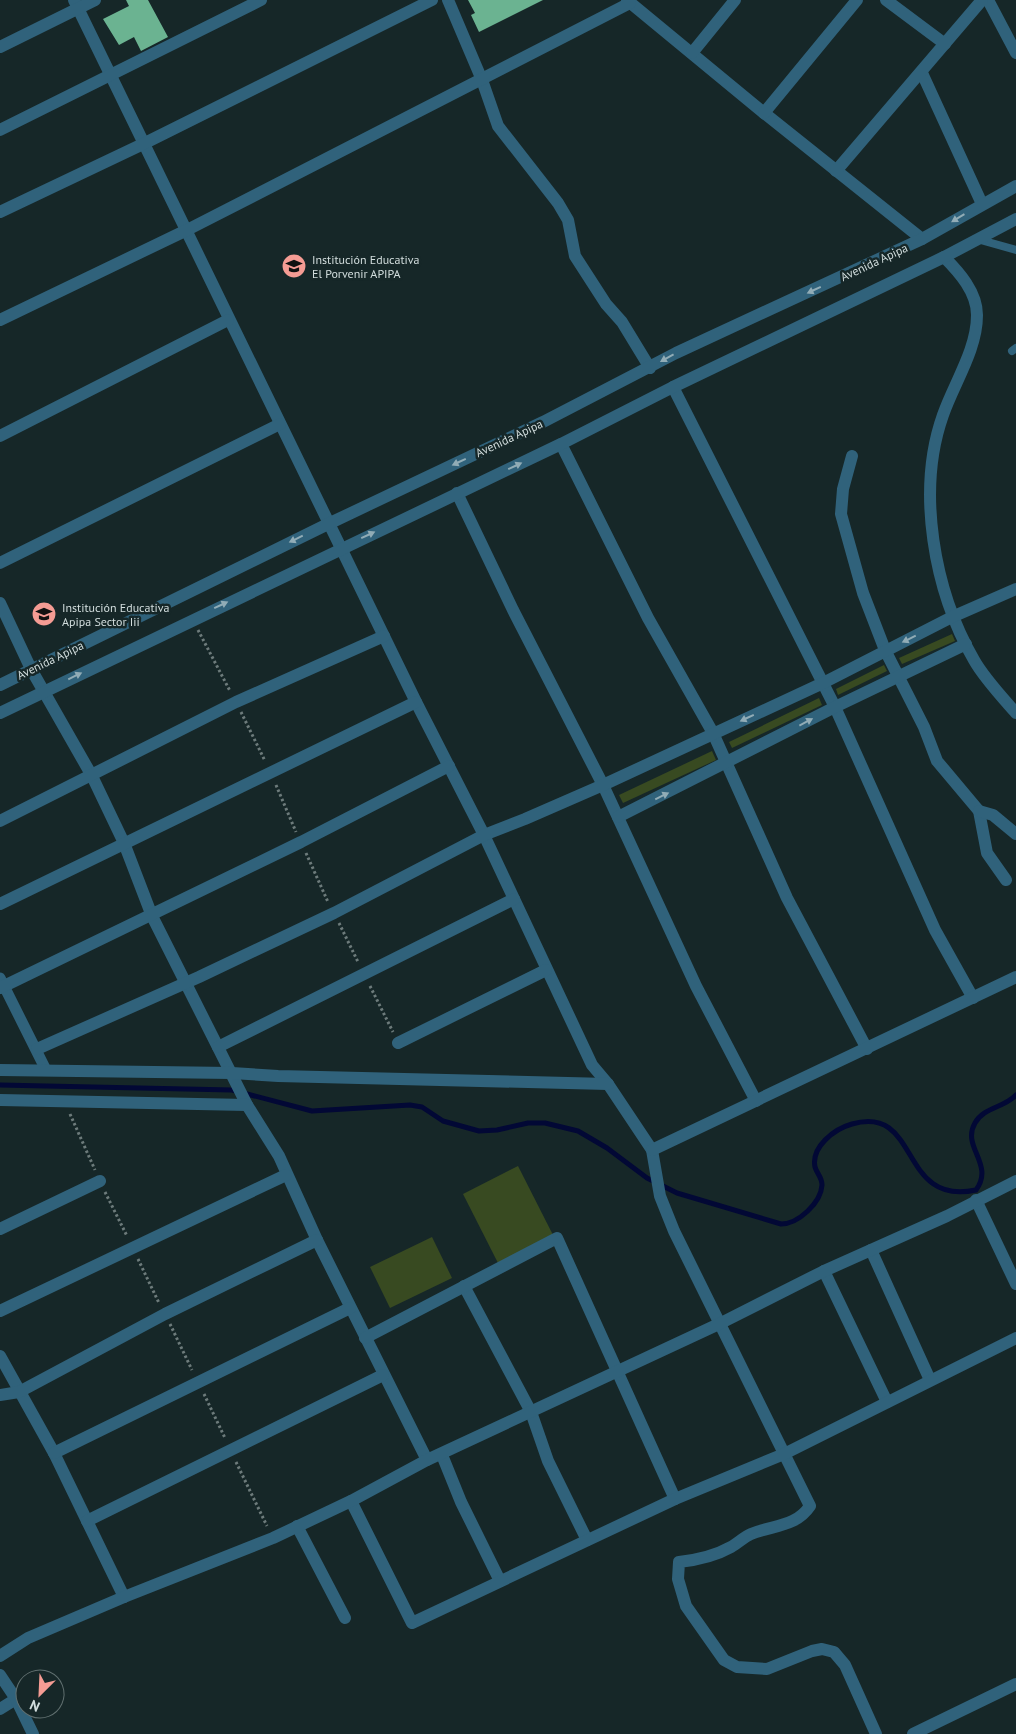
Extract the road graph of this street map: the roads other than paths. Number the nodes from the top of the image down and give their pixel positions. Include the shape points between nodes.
1 (95, 0) edge
2 (260, 0) edge
3 (432, 0) edge
4 (448, 0) edge
5 (735, 0) edge
6 (857, 0) edge
7 (886, 0) edge
8 (982, 0) edge
9 (988, 0) edge
10 (628, 1) edge
11 (76, 4) edge
12 (945, 44) junction
13 (0, 47) edge
14 (692, 53) junction
15 (1016, 53) edge
16 (922, 73) junction
17 (110, 75) junction
18 (482, 80) junction
19 (764, 114) junction
20 (0, 130) edge
21 (143, 144) junction
22 (836, 171) junction
23 (1016, 186) edge
24 (982, 204) junction
25 (0, 212) edge
26 (1016, 219) edge
27 (187, 230) junction
28 (922, 239) junction
29 (977, 239) junction
30 (1016, 250) edge
31 (944, 257) junction
32 (0, 320) edge
33 (228, 320) junction
34 (650, 368) junction
35 (673, 387) junction
36 (280, 424) junction
37 (0, 436) edge
38 (561, 444) junction
39 (852, 456) dead end
40 (457, 493) junction
41 (328, 524) junction
42 (340, 549) junction
43 (0, 563) edge
44 (1016, 589) edge
45 (0, 603) edge
46 (952, 617) junction
47 (384, 636) junction
48 (966, 644) junction
49 (885, 650) junction
50 (31, 669) junction
51 (898, 677) junction
52 (823, 683) junction
53 (0, 685) edge
54 (45, 691) junction
55 (416, 702) junction
56 (835, 707) junction
57 (0, 713) edge
58 (1016, 713) edge
59 (713, 733) junction
60 (728, 763) junction
61 (448, 766) junction
62 (92, 776) junction
63 (603, 785) junction
64 (979, 811) junction
65 (618, 818) junction
66 (0, 821) edge
67 (1016, 834) edge
68 (484, 835) junction
69 (124, 843) junction
70 (1006, 880) dead end
71 (514, 899) junction
72 (0, 904) edge
73 (152, 916) junction
74 (546, 970) junction
75 (1016, 977) edge
76 (186, 982) junction
77 (1, 984) edge
78 (972, 998) junction
79 (398, 1043) dead end
80 (218, 1047) junction
81 (37, 1049) junction
82 (867, 1050) junction
83 (0, 1070) edge
84 (46, 1070) junction
85 (232, 1073) junction
86 (608, 1084) junction
87 (0, 1100) edge
88 (756, 1101) junction
89 (247, 1105) junction
90 (652, 1150) junction
91 (286, 1175) junction
92 (100, 1181) dead end
93 (1016, 1181) edge
94 (976, 1200) junction
95 (0, 1229) edge
96 (317, 1240) junction
97 (871, 1250) junction
98 (824, 1271) junction
99 (1016, 1284) edge
100 (464, 1286) junction
101 (350, 1308) junction
102 (0, 1311) edge
103 (721, 1323) junction
104 (365, 1338) junction
105 (1016, 1338) edge
106 (0, 1356) edge
107 (618, 1371) junction
108 (383, 1375) junction
109 (930, 1380) junction
110 (19, 1392) junction
111 (0, 1395) edge
112 (887, 1402) junction
113 (531, 1412) junction
114 (54, 1453) junction
115 (784, 1454) junction
116 (442, 1455) junction
117 (427, 1460) junction
118 (675, 1499) junction
119 (351, 1500) junction
120 (87, 1521) junction
121 (297, 1526) junction
122 (587, 1540) junction
123 (500, 1581) junction
124 (124, 1597) junction
125 (345, 1618) dead end
126 (0, 1656) edge
127 (0, 1675) edge
128 (1016, 1684) edge
129 (15, 1698) edge
130 (15, 1700) edge
131 (0, 1709) edge
132 (26, 1719) edge
133 (33, 1734) edge
134 (876, 1734) edge
135 (912, 1734) edge

1 - 11 street
2 - 17 street
3 - 21 street
4 - 18 street
5 - 14 street
6 - 19 street
7 - 12 street
8 - 12 street
9 - 15 street
10 - 14 street
10 - 18 street
11 - 13 street
11 - 17 street
12 - 16 street
14 - 19 street
16 - 22 street
16 - 24 street
17 - 20 street
17 - 21 street
18 - 27 street
18 - 34 street via 498,126 558,203 568,220 575,256
19 - 22 street
21 - 25 street
21 - 27 street
22 - 28 street
23 - 24 street, Avenida Apipa
24 -> 28 street, Avenida Apipa
26 - 29 street, Avenida Apipa
27 - 32 street
27 - 33 street
28 -> 34 street, Avenida Apipa
29 - 30 lane
29 - 31 street, Avenida Apipa
31 - 35 street, Avenida Apipa
31 - 46 street via 961,275 972,295 977,314 974,339 942,416 934,451 933,536 938,571
33 - 36 street
33 - 37 street
34 -> 41 street, Avenida Apipa
35 - 38 street, Avenida Apipa
35 - 52 street
36 - 41 street
36 - 43 street
40 -> 38 street, Avenida Apipa
38 - 59 street via 648,618
39 - 49 street via 843,489 841,514 863,593
42 -> 40 street, Avenida Apipa
40 - 63 street
41 - 42 street
41 -> 50 street, Avenida Apipa
42 - 47 street
54 -> 42 street, Avenida Apipa
44 - 46 street
45 - 50 street
46 - 48 street
46 -> 49 street
47 - 55 street
47 - 62 street via 236,702
48 - 51 street
48 - 58 street via 974,661
49 - 51 street
49 - 52 street
50 - 53 street, Avenida Apipa
50 - 54 street
51 - 56 street
51 - 64 street via 924,727 937,761
52 - 56 street
52 -> 59 street
54 - 57 street, Avenida Apipa
54 - 62 street
55 - 61 street
55 - 69 street
60 -> 56 street
56 - 78 street via 935,930
59 - 60 street
59 - 63 street
65 -> 60 street
60 - 82 street via 787,898
61 - 68 street
61 - 73 street
62 - 66 street
62 - 69 street
63 - 65 street
63 - 68 street
64 - 67 street via 993,815
64 - 70 street via 988,853
65 - 88 street via 696,986
68 - 71 street
68 - 76 street via 334,913
69 - 72 street
69 - 73 street
71 - 74 street
71 - 80 street
73 - 76 street
73 - 77 street
74 - 79 street
74 - 86 street via 592,1065
75 - 78 street
76 - 80 street
76 - 81 street
77 - 81 street
78 - 82 street
80 - 85 street
81 - 84 street
82 - 88 street
83 - 84 street
84 - 85 street
85 - 86 street
85 - 89 street
86 - 90 street
87 - 89 street
88 - 90 street
89 - 91 street via 279,1156
90 - 103 street via 660,1196 674,1231
91 - 96 street
91 - 102 street
92 - 95 street
93 - 94 street
94 - 97 street
94 - 99 street
96 - 101 street
96 - 110 street via 165,1314
97 - 98 street
97 - 109 street
98 - 103 street
98 - 112 street
100 - 104 street
100 - 107 street via 557,1238
100 - 113 street
101 - 104 street
101 - 114 street
103 - 107 street
103 - 115 street
104 - 108 street
105 - 109 street
106 - 110 street
107 - 113 street
107 - 118 street
108 - 117 street
108 - 120 street
109 - 112 street
110 - 111 street
110 - 114 street
112 - 115 street
113 - 116 street
113 - 122 street via 548,1461
114 - 120 street
115 - 118 street
115 - 134 street via 810,1506 804,1516 750,1534 719,1553 679,1562 681,1592 686,1606 724,1660 737,1667 767,1669 812,1651 834,1652 845,1665
116 - 117 street
116 - 123 street
117 - 119 street
118 - 122 street
119 - 121 street
119 - 123 street via 412,1623
120 - 124 street
121 - 124 street
121 - 125 street
122 - 123 street
124 - 126 street via 28,1638
127 - 129 street
128 - 135 street
130 - 131 street
132 - 133 street

